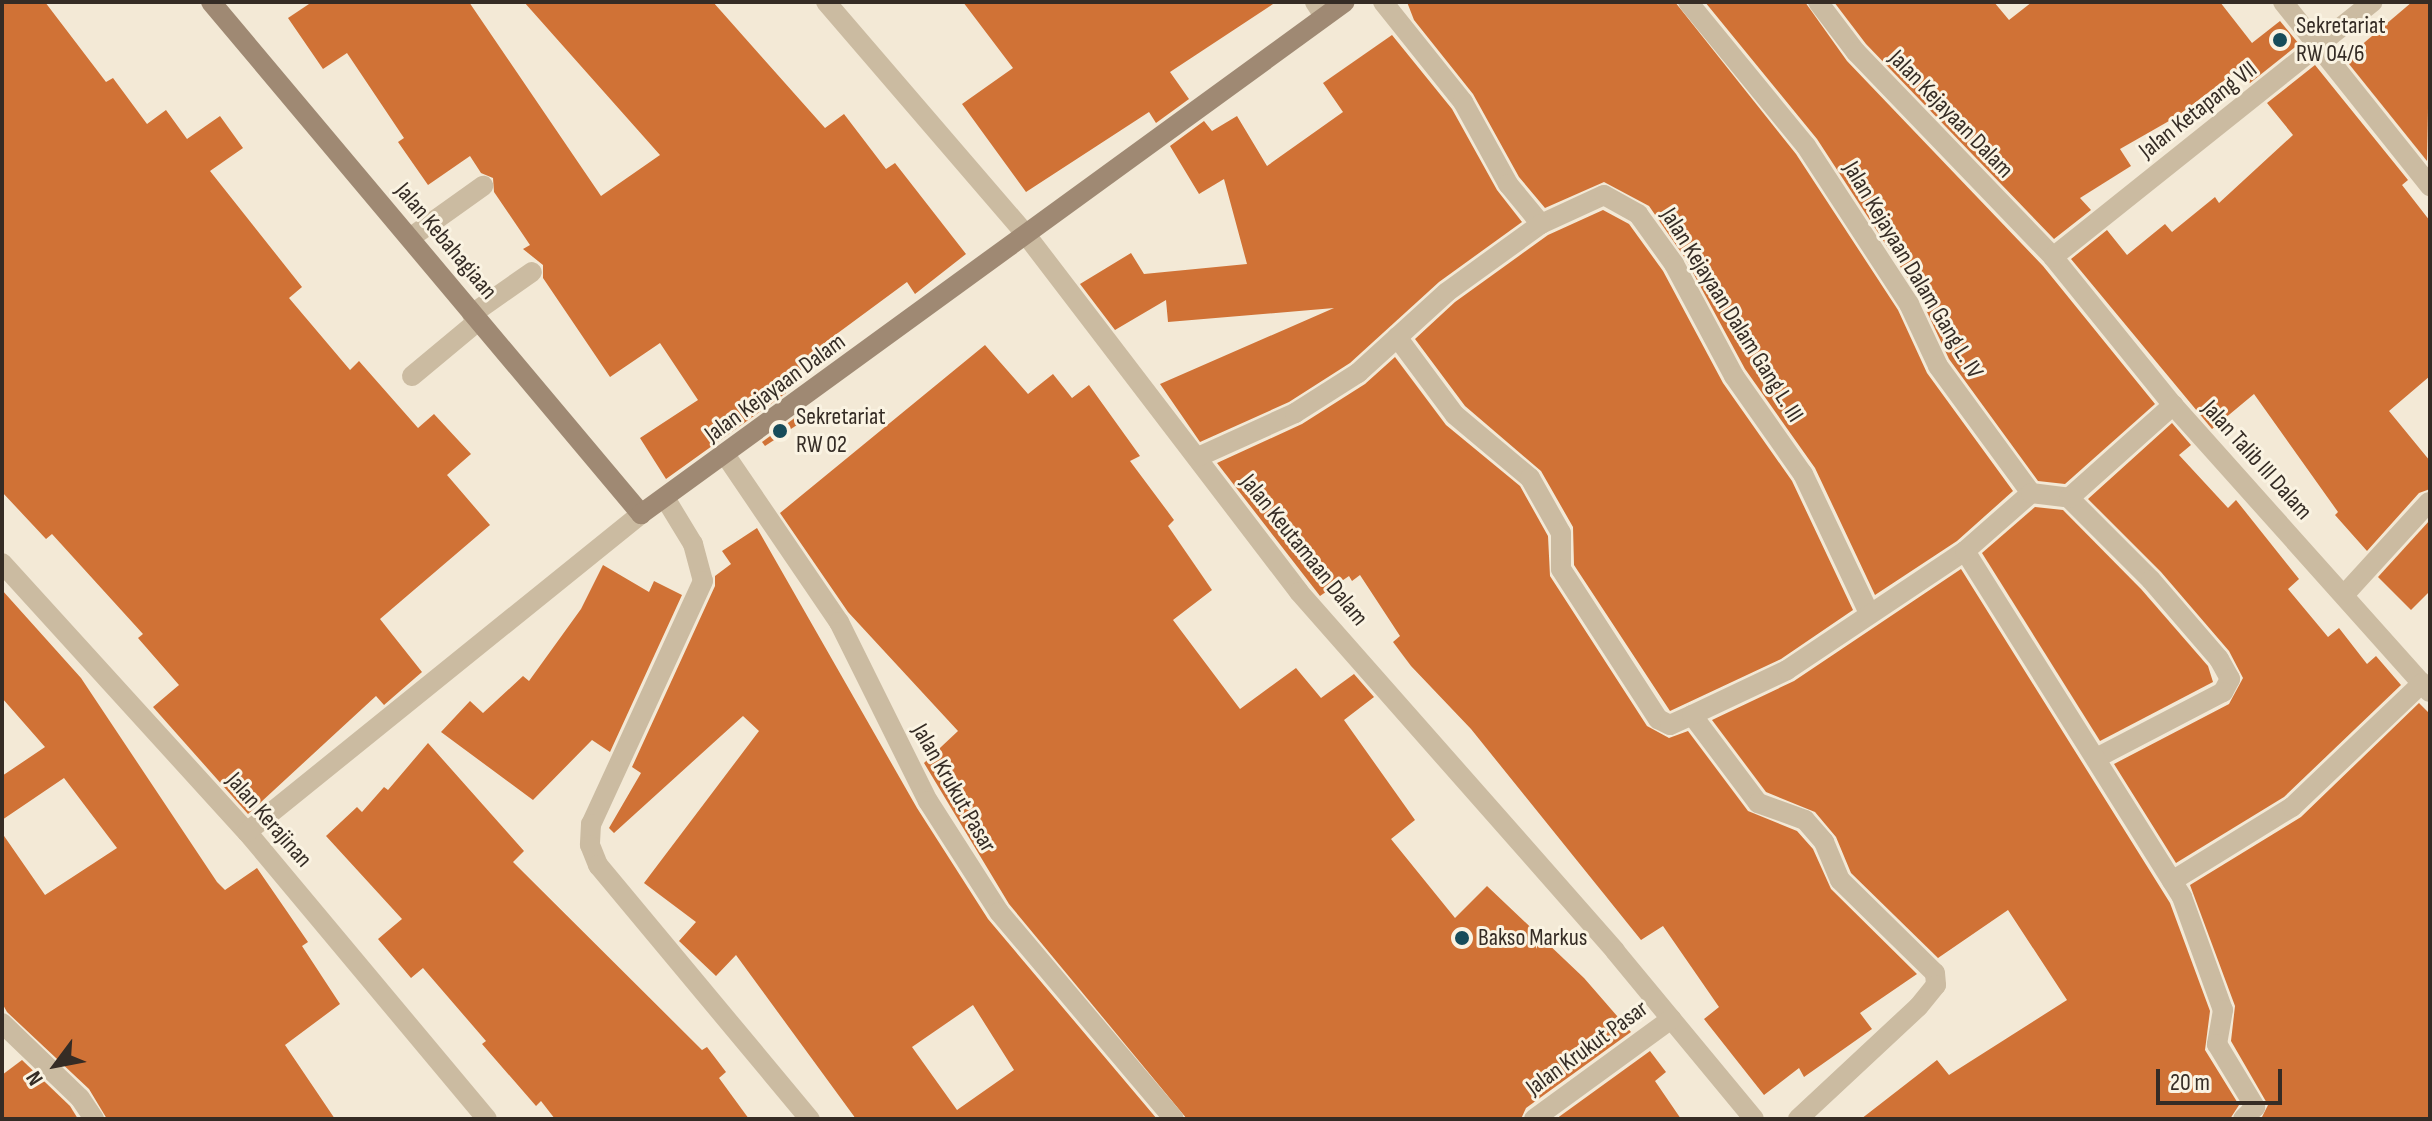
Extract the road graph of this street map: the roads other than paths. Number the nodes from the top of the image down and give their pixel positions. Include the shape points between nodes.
1 (211, 2) edge
2 (826, 2) edge
3 (1345, 2) edge
4 (1383, 2) edge
5 (1688, 2) edge
6 (1818, 2) edge
7 (2283, 2) edge
8 (2373, 2) edge
9 (1319, 9) edge
10 (2319, 48) junction
11 (483, 186) dead end
12 (2430, 186) edge
13 (1541, 224) junction
14 (1027, 236) junction
15 (410, 238) junction
16 (2053, 257) junction
17 (532, 272) dead end
18 (475, 317) junction
19 (1397, 337) junction
20 (412, 376) dead end
21 (2173, 405) junction
22 (726, 456) junction
23 (1198, 457) junction
24 (2031, 493) junction
25 (665, 498) junction
26 (2069, 498) junction
27 (2429, 502) edge
28 (641, 514) junction
29 (1965, 551) junction
30 (2, 563) edge
31 (2344, 595) junction
32 (1869, 613) junction
33 (2426, 687) edge
34 (1692, 715) junction
35 (2096, 758) junction
36 (247, 832) junction
37 (2172, 881) junction
38 (1671, 1019) junction
39 (2, 1023) edge
40 (94, 1119) edge
41 (487, 1119) edge
42 (810, 1119) edge
43 (1174, 1119) edge
44 (1534, 1119) edge
45 (1754, 1119) edge
46 (1798, 1119) edge
47 (2243, 1119) edge

1 - 15 street, Jalan Kebahagiaan
2 - 14 street, Jalan Keutamaan Dalam
3 - 9 street, Jalan Kejayaan Dalam
4 - 13 street via 1463,102 1508,184
5 - 24 street, Jalan Kejayaan Dalam Gang L. IV via 1806,146 1909,304 1938,366
6 - 16 street, Jalan Kejayaan Dalam via 1856,52
7 - 10 street
8 - 10 street, Jalan Ketapang VII
9 - 14 street, Jalan Kejayaan Dalam
10 - 12 street
10 - 16 street, Jalan Ketapang VII
11 - 15 street
13 - 19 street via 1481,265
13 - 32 street, Jalan Kejayaan Dalam Gang L. III via 1604,195 1638,214 1674,264 1734,376 1803,474
14 - 22 street, Jalan Kejayaan Dalam
14 - 23 street, Jalan Keutamaan Dalam
15 - 18 street, Jalan Kebahagiaan
16 - 21 street, Jalan Talib III Dalam
17 - 18 street
18 - 20 street
18 - 28 street, Jalan Kebahagiaan
19 - 23 street via 1358,373 1295,413
19 - 34 street via 1455,415 1530,478 1561,533 1561,569 1658,719 1670,725
21 - 26 street
21 - 31 street, Jalan Talib III Dalam
22 - 25 street, Jalan Kejayaan Dalam
22 - 43 street, Jalan Krukut Pasar via 839,622 901,749 982,888 1057,985
23 - 38 street, Jalan Keutamaan Dalam via 1299,592
24 - 26 street
24 - 29 street
25 - 28 street, Jalan Kejayaan Dalam
25 - 42 street via 693,544 703,581 591,824 590,845 598,865
26 - 35 street via 2151,580 2230,679 2223,692
27 - 31 street
28 - 36 street, Jalan Kejayaan Dalam
29 - 32 street
29 - 35 street
30 - 36 street, Jalan Kerajinan
31 - 33 street, Jalan Talib III Dalam
32 - 34 street via 1787,670
33 - 37 street via 2292,807
34 - 46 street via 1758,803 1810,826 1840,880 1928,963 1937,980 1880,1046
35 - 37 street
36 - 41 street, Jalan Kerajinan
37 - 47 street via 2223,1010 2219,1051 2255,1107
38 - 44 street, Jalan Krukut Pasar
38 - 45 street, Jalan Keutamaan Dalam
39 - 40 street via 80,1098

